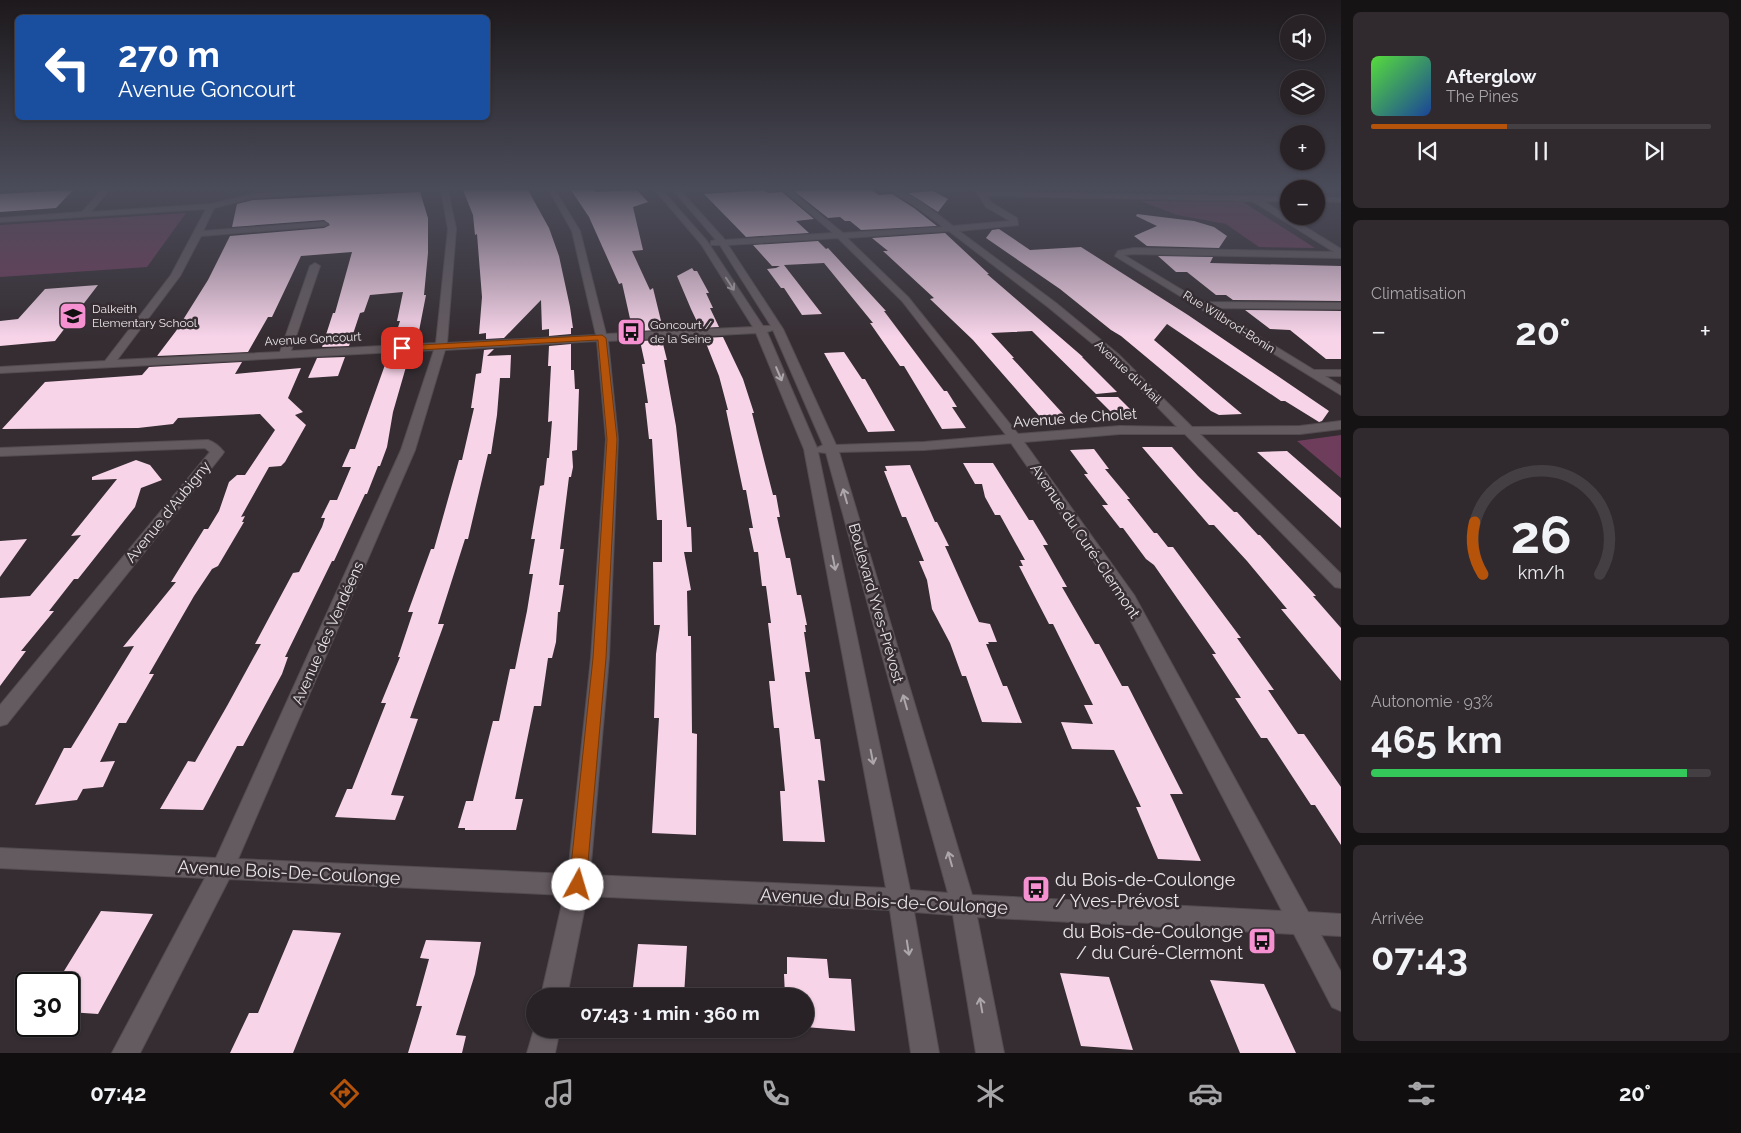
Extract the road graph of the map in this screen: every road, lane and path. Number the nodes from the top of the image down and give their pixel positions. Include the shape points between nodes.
1 (195, 239) edge
2 (451, 239) edge
3 (578, 239) edge
4 (700, 239) edge
5 (719, 239) edge
6 (770, 239) edge
7 (844, 239) edge
8 (963, 239) edge
9 (1318, 239) edge
10 (722, 242) junction
11 (704, 244) junction
12 (1341, 254) edge
13 (315, 266) dead end
14 (1202, 305) junction
15 (1341, 306) edge
16 (760, 329) junction
17 (778, 329) junction
18 (602, 338) junction
19 (441, 346) junction
20 (284, 355) junction
21 (109, 364) junction
22 (0, 370) edge
23 (1311, 373) junction
24 (1341, 373) edge
25 (1341, 391) edge
26 (1341, 425) edge
27 (1187, 429) junction
28 (1015, 439) junction
29 (831, 448) junction
30 (811, 449) junction
31 (0, 452) edge
32 (1341, 583) edge
33 (0, 719) edge
34 (0, 858) edge
35 (222, 869) junction
36 (578, 885) junction
37 (900, 900) junction
38 (963, 905) junction
39 (1301, 923) junction
40 (1341, 925) edge
41 (556, 988) edge
42 (1341, 998) edge
43 (544, 1038) edge
44 (126, 1053) edge
45 (541, 1053) edge
46 (925, 1053) edge
47 (990, 1053) edge

1 - 21 street via 175,276
2 - 19 street, Avenue des Vendéens
3 - 18 street
4 - 11 street, Boulevard Yves-Prévost
5 - 10 street, Boulevard Yves-Prévost
6 - 10 street
7 - 28 street, Avenue du Curé-Clermont via 905,299
8 - 27 street, Avenue du Mail via 1052,304 1114,356
9 - 12 street
10 - 11 street
10 - 17 street, Boulevard Yves-Prévost
11 -> 16 street, Boulevard Yves-Prévost
12 - 14 street, Rue Wilbrod-Bonin via 1121,252 1119,256
13 - 20 street
14 - 15 street
14 - 23 street, Rue Wilbrod-Bonin
16 - 17 street, Avenue Goncourt
16 - 18 street, Avenue Goncourt
16 -> 30 street, Boulevard Yves-Prévost
17 - 29 street, Boulevard Yves-Prévost
18 - 19 street, Avenue Goncourt
18 - 36 street via 612,439 600,658
19 - 20 street, Avenue Goncourt
19 - 35 street, Avenue des Vendéens via 408,450
20 - 21 street, Avenue Goncourt
21 - 22 street, Avenue Goncourt
23 - 24 street
23 - 25 street, Rue Wilbrod-Bonin
26 - 27 street, Avenue de Cholet via 1264,431
27 - 28 street, Avenue de Cholet via 1120,430
27 - 32 street, Avenue du Mail
28 - 29 street, Avenue de Cholet via 924,446
28 - 39 street, Avenue du Curé-Clermont via 1126,595
29 - 30 street, Avenue de Cholet
38 -> 29 street, Boulevard Yves-Prévost
30 -> 37 street, Boulevard Yves-Prévost
31 - 33 street, Avenue d'Aubigny via 208,444 217,452
34 - 35 street, Avenue Bois-De-Coulonge
35 - 36 street, Avenue Bois-De-Coulonge
35 - 44 street, Avenue des Vendéens
36 - 37 street, Avenue du Bois-de-Coulonge
36 - 41 street
37 - 38 street, Avenue du Bois-de-Coulonge
37 -> 46 street, Boulevard Yves-Prévost
38 - 39 street, Avenue du Bois-de-Coulonge
47 -> 38 street, Boulevard Yves-Prévost
39 - 40 street, Avenue du Bois-de-Coulonge
39 - 42 street, Avenue du Curé-Clermont
43 - 45 street

